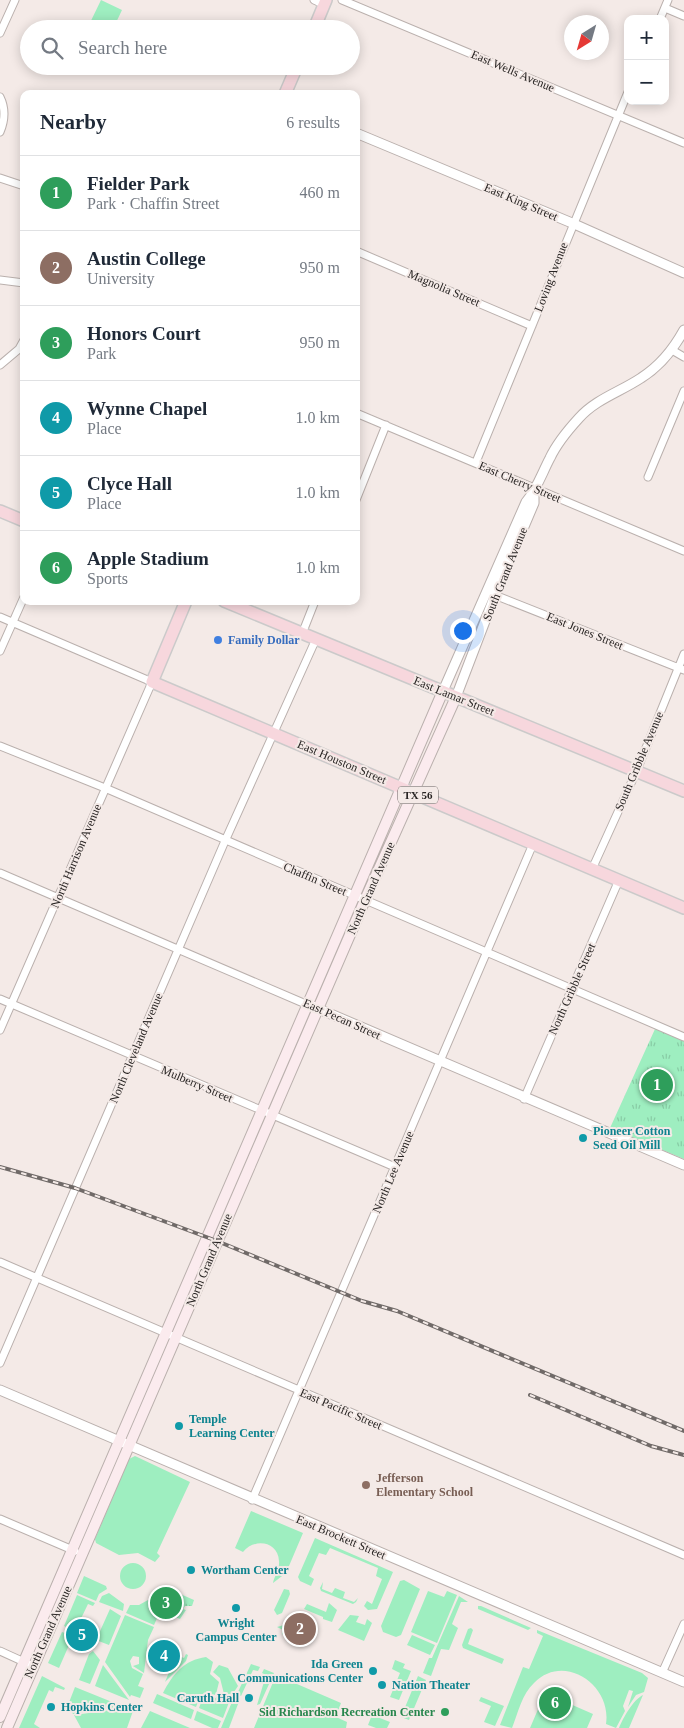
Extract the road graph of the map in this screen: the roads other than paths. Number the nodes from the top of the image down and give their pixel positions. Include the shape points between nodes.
1 (15, 0) edge
2 (314, 0) edge
3 (342, 0) edge
4 (668, 0) edge
5 (326, 2) edge
6 (665, 8) junction
7 (662, 15) edge
8 (684, 16) edge
9 (318, 20) edge
10 (0, 33) edge
11 (294, 75) edge
12 (288, 90) edge
13 (0, 98) edge
14 (624, 101) edge
15 (618, 115) junction
16 (0, 132) edge
17 (360, 135) edge
18 (684, 143) edge
19 (0, 178) edge
20 (20, 185) edge
21 (572, 223) junction
22 (360, 253) edge
23 (684, 273) edge
24 (0, 280) edge
25 (20, 282) edge
26 (532, 326) junction
27 (684, 330) edge
28 (20, 347) edge
29 (672, 350) junction
30 (684, 357) edge
31 (0, 365) edge
32 (684, 391) edge
33 (360, 415) edge
34 (386, 426) junction
35 (476, 462) junction
36 (648, 477) dead end
37 (360, 490) edge
38 (535, 491) junction
39 (0, 511) edge
40 (20, 519) edge
41 (684, 551) edge
42 (486, 591) junction
43 (495, 595) junction
44 (20, 605) edge
45 (181, 605) edge
46 (184, 605) edge
47 (233, 605) edge
48 (314, 605) edge
49 (181, 614) junction
50 (0, 617) edge
51 (13, 622) junction
52 (302, 634) junction
53 (316, 639) junction
54 (0, 651) edge
55 (684, 654) edge
56 (453, 668) junction
57 (681, 669) edge
58 (465, 674) junction
59 (152, 682) junction
60 (443, 691) junction
61 (456, 696) junction
62 (273, 734) junction
63 (0, 746) edge
64 (636, 770) junction
65 (401, 787) junction
66 (105, 788) junction
67 (684, 791) edge
68 (413, 792) junction
69 (225, 841) junction
70 (533, 844) junction
71 (593, 868) junction
72 (0, 873) edge
73 (619, 880) junction
74 (355, 896) junction
75 (58, 897) junction
76 (365, 900) junction
77 (684, 908) edge
78 (179, 949) junction
79 (486, 952) junction
80 (572, 989) junction
81 (0, 999) edge
82 (11, 1004) junction
83 (308, 1004) junction
84 (318, 1009) junction
85 (0, 1030) edge
86 (684, 1037) edge
87 (132, 1057) junction
88 (440, 1062) junction
89 (524, 1099) junction
90 (261, 1112) junction
91 (271, 1116) junction
92 (684, 1165) edge
93 (395, 1168) junction
94 (0, 1262) edge
95 (37, 1277) junction
96 (171, 1335) junction
97 (0, 1363) edge
98 (0, 1390) edge
99 (298, 1391) junction
100 (120, 1442) junction
101 (130, 1446) junction
102 (252, 1500) junction
103 (0, 1519) edge
104 (72, 1550) junction
105 (82, 1554) junction
106 (684, 1555) edge
107 (684, 1624) edge
108 (0, 1651) edge
109 (29, 1664) junction
110 (662, 1673) junction
111 (684, 1682) edge
112 (0, 1717) edge
113 (7, 1728) edge

1 - 10 street
2 - 5 street
3 - 15 street, East Wells Avenue
4 - 6 street
5 - 9 main road
6 - 7 street
6 - 8 street
11 - 12 main road
13 - 16 street via 5,121
14 - 15 street, Loving Avenue
15 - 18 street, East Wells Avenue
15 - 21 street, Loving Avenue
17 - 21 street, East King Street
19 - 20 street
21 - 23 street, East King Street
21 - 26 street, Loving Avenue
22 - 26 street, Magnolia Street
24 - 25 street
26 - 35 street, Loving Avenue
27 - 29 street, South Grand Avenue
28 - 31 street
29 - 30 street
29 - 38 street, South Grand Avenue via 641,378 597,402 581,416 551,456
32 - 36 street
33 - 34 street, East Cherry Street
34 - 35 street, East Cherry Street
34 - 37 street
35 - 38 street, East Cherry Street
38 - 41 street, East Cherry Street
38 - 42 street, South Grand Avenue via 526,502
38 - 43 street, South Grand Avenue via 534,503
39 - 40 main road
42 - 43 street, East Jones Street
42 - 56 street, South Grand Avenue
43 - 57 street, East Jones Street
43 - 58 street, South Grand Avenue
44 - 51 street
45 - 49 main road
46 - 49 main road
47 - 52 main road, East Lamar Street
48 - 52 street
49 - 59 main road
50 - 51 street, East Houston Street
51 - 54 street
51 - 59 street, East Houston Street
52 - 53 main road, East Lamar Street
53 - 60 main road, East Lamar Street
53 - 62 street, North Cleveland Avenue
55 - 57 street, South Gribble Avenue
56 - 58 street
56 - 60 street, South Grand Avenue
57 - 64 street, South Gribble Avenue
58 - 61 street, South Grand Avenue
59 - 62 main road, East Houston Street / TX 56
59 - 66 street, North Harrison Avenue
60 - 61 main road, East Lamar Street
60 - 65 main road, South Grand Avenue
61 - 64 main road, East Lamar Street
61 - 68 main road, South Grand Avenue
62 - 65 main road, East Houston Street / TX 56
62 - 69 street, North Cleveland Avenue
63 - 66 street, Chaffin Street
64 - 67 main road, East Lamar Street
64 - 71 street, South Gribble Avenue
65 - 68 main road, East Houston Street / TX 56
65 - 74 main road, North Grand Avenue
66 - 69 street, Chaffin Street
66 - 75 street, North Harrison Avenue
68 - 70 main road, East Houston Street / TX 56
68 - 76 main road, North Grand Avenue
69 - 74 street, Chaffin Street
69 - 78 street, North Cleveland Avenue
70 - 71 main road, East Houston Street / TX 56
70 - 79 street, North Lee Avenue
71 - 73 main road, East Houston Street / TX 56
72 - 75 street, East Pecan Street
73 - 77 main road, East Houston Street / TX 56
73 - 80 street, North Gribble Street
74 - 76 street, Chaffin Street
74 - 83 main road, North Grand Avenue
75 - 78 street, East Pecan Street
75 - 82 street, North Harrison Avenue
76 - 79 street, Chaffin Street
76 - 84 main road, North Grand Avenue
78 - 83 street, East Pecan Street
78 - 87 street, North Cleveland Avenue
79 - 80 street, Chaffin Street
79 - 88 street, North Lee Avenue
80 - 86 street, Chaffin Street
80 - 89 street, North Gribble Street
81 - 82 street, Mulberry Street
82 - 85 street, North Harrison Avenue
82 - 87 street, Mulberry Street
83 - 84 street, East Pecan Street
83 - 90 main road, North Grand Avenue
84 - 88 street, East Pecan Street
84 - 91 main road, North Grand Avenue
87 - 90 street, Mulberry Street
87 - 95 street, North Cleveland Avenue
88 - 89 street, East Pecan Street
88 - 93 street, North Lee Avenue
89 - 92 street, East Pecan Street
90 - 91 street, Mulberry Street
90 - 96 main road, North Grand Avenue
91 - 93 street, Mulberry Street
91 - 96 main road, North Grand Avenue
93 - 99 street, North Lee Avenue
94 - 95 street, East Pacific Street
95 - 96 street, East Pacific Street
95 - 97 street, North Cleveland Avenue
96 - 99 street, East Pacific Street
96 - 100 main road, North Grand Avenue
96 - 101 main road, North Grand Avenue
98 - 100 street, East Brockett Street
99 - 102 street, North Lee Avenue
99 - 106 street, East Pacific Street
100 - 101 street, East Brockett Street
100 - 104 main road, North Grand Avenue
101 - 102 street, East Brockett Street
101 - 105 main road, North Grand Avenue
102 - 110 street, East Brockett Street
103 - 104 street
104 - 105 street
104 - 109 main road, North Grand Avenue
105 - 109 main road, North Grand Avenue
107 - 110 street
108 - 109 street
109 - 112 main road, North Grand Avenue
109 - 113 main road, North Grand Avenue
110 - 111 street, East Brockett Street

